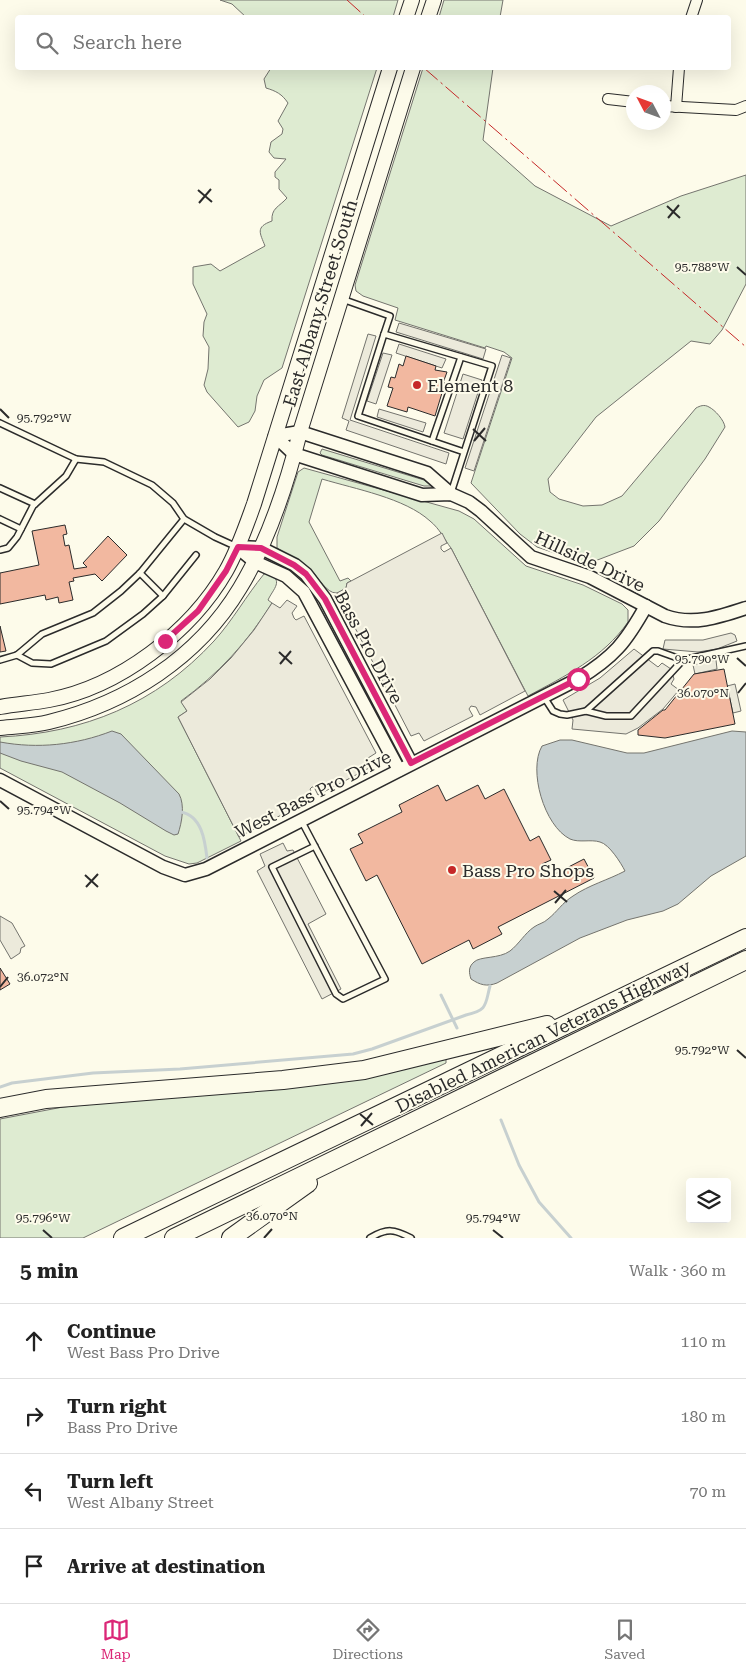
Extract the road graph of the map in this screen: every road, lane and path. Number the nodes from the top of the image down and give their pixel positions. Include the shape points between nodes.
1 (412, 0) edge
2 (434, 0) edge
3 (697, 0) edge
4 (407, 15) edge
5 (429, 15) edge
6 (693, 15) edge
7 (389, 70) edge
8 (412, 70) edge
9 (679, 70) edge
10 (608, 99) dead end
11 (626, 101) edge
12 (746, 106) edge
13 (671, 107) edge
14 (676, 107) junction
15 (341, 299) junction
16 (384, 334) junction
17 (461, 357) junction
18 (0, 422) edge
19 (300, 432) junction
20 (275, 436) junction
21 (432, 441) junction
22 (464, 452) junction
23 (294, 454) junction
24 (76, 459) junction
25 (0, 488) edge
26 (451, 494) junction
27 (35, 504) junction
28 (184, 519) junction
29 (0, 520) edge
30 (21, 529) junction
31 (238, 547) junction
32 (261, 548) junction
33 (0, 550) edge
34 (196, 555) dead end
35 (255, 562) junction
36 (140, 573) junction
37 (163, 596) junction
38 (646, 606) junction
39 (746, 608) edge
40 (746, 646) edge
41 (16, 655) junction
42 (0, 660) edge
43 (684, 660) junction
44 (544, 696) junction
45 (0, 707) edge
46 (586, 711) junction
47 (0, 728) edge
48 (411, 763) junction
49 (399, 770) junction
50 (0, 780) edge
51 (301, 820) junction
52 (315, 846) junction
53 (746, 938) edge
54 (746, 960) edge
55 (586, 1015) junction
56 (0, 1108) edge
57 (347, 1154) junction
58 (123, 1238) edge
59 (174, 1238) edge
60 (231, 1238) edge
61 (370, 1238) edge
62 (411, 1238) edge

1 - 4 main road
2 - 5 main road
3 - 6 street
7 - 20 main road, East Albany Street South
8 - 15 main road, East Albany Street South
9 - 14 street
10 - 11 street
12 - 14 street via 736,110
13 - 14 street
15 - 16 lane via 390,316
15 - 19 main road, East Albany Street South
16 - 17 lane
16 - 21 lane via 358,416
17 - 21 lane
17 - 22 lane via 492,366
18 - 24 lane
19 - 20 street
19 - 23 main road, East Albany Street South
19 - 26 street via 427,473
20 - 23 street, Hillside Drive
20 - 31 main road, East Albany Street South
21 - 22 lane
22 - 26 lane
23 - 26 street, Hillside Drive via 422,495
23 - 32 main road, East Albany Street South
24 - 27 lane via 66,476
24 - 28 lane via 104,462 152,485 173,503
25 - 27 lane
26 - 38 street, Hillside Drive via 481,511 531,557 590,577
27 - 30 lane
28 - 31 lane
28 - 36 lane
29 - 30 lane
30 - 33 lane via 8,548
31 - 32 street, Bass Pro Drive
31 - 35 street, Bass Pro Drive
31 - 45 main road, East Albany Street South via 226,571 198,611 134,665 92,687 59,697
32 - 35 main road, East Albany Street South
32 - 48 street, Bass Pro Drive via 306,574 325,599
34 - 37 lane
35 - 47 main road, East Albany Street South via 218,619 180,658 135,690 95,709 47,723
35 - 49 street, Bass Pro Drive via 286,576 304,592
36 - 37 lane
36 - 41 lane via 93,614 42,634
37 - 41 lane via 106,641 51,664 32,663
38 - 39 street, Hillside Drive via 678,620 691,621 720,617
38 - 44 street, West Bass Pro Drive via 630,635 599,666
40 - 43 lane
41 - 42 lane
43 - 46 lane via 653,651
43 - 46 lane via 631,716 606,716
44 - 46 lane via 553,711 560,714
44 - 48 street, West Bass Pro Drive
48 - 49 street, West Bass Pro Drive
49 - 51 street, West Bass Pro Drive
50 - 51 street, West Bass Pro Drive via 163,867 185,874 206,869
51 - 52 lane
52 - 52 lane via 385,978 343,999 336,994 272,867
53 - 55 highway, Disabled American Veterans Highway
54 - 57 highway, Disabled American Veterans Highway
55 - 56 highway via 364,1070 283,1080 46,1099
55 - 58 highway, Disabled American Veterans Highway
57 - 59 highway, Disabled American Veterans Highway
57 - 60 highway
61 - 62 lane via 382,1231 399,1232

